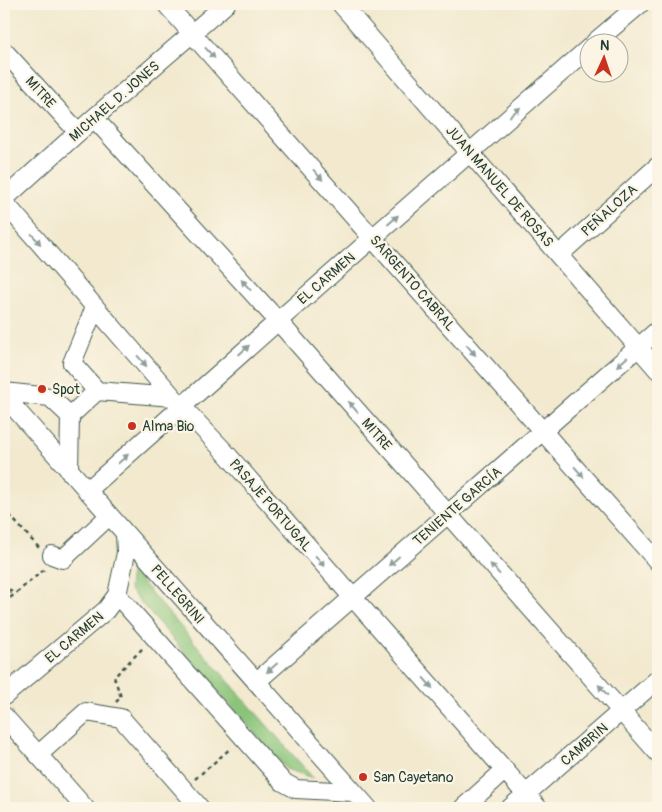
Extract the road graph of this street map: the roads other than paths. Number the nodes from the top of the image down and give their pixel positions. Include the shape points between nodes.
1 (166, 4) edge
2 (226, 4) edge
3 (341, 4) edge
4 (640, 4) edge
5 (607, 32) edge
6 (192, 33) junction
7 (4, 51) edge
8 (580, 56) edge
9 (94, 118) junction
10 (78, 132) junction
11 (469, 152) junction
12 (658, 166) edge
13 (4, 200) edge
14 (373, 237) junction
15 (560, 254) junction
16 (95, 307) junction
17 (278, 320) junction
18 (658, 330) edge
19 (638, 347) junction
20 (658, 370) edge
21 (96, 391) junction
22 (4, 392) edge
23 (4, 396) edge
24 (178, 401) junction
25 (70, 416) junction
26 (543, 431) junction
27 (69, 471) junction
28 (87, 491) junction
29 (447, 515) junction
30 (109, 516) junction
31 (125, 534) junction
32 (49, 556) road end
33 (658, 562) edge
34 (117, 595) junction
35 (352, 598) junction
36 (658, 679) edge
37 (256, 682) junction
38 (4, 696) edge
39 (622, 712) junction
40 (4, 716) edge
41 (658, 753) edge
42 (38, 755) junction
43 (505, 770) junction
44 (526, 794) junction
45 (360, 803) edge
46 (85, 808) edge
47 (200, 808) edge
48 (462, 808) edge
49 (510, 808) edge
50 (538, 808) edge

1 - 6 street, SARGENTO CABRAL
2 - 6 street, MICHAEL D. JONES
3 - 11 street, JUAN MANUEL DE ROSAS
4 - 5 street
6 - 9 street, MICHAEL D. JONES
6 -> 14 street, SARGENTO CABRAL
7 - 10 street, MITRE
11 -> 8 street, EL CARMEN
9 - 10 street, MICHAEL D. JONES
17 -> 9 street, MITRE
10 - 13 street, MICHAEL D. JONES
14 -> 11 street, EL CARMEN
11 - 15 street, JUAN MANUEL DE ROSAS
12 - 15 street, PEÑALOZA
13 -> 16 street, PASAJE PORTUGAL
14 - 17 street, EL CARMEN
14 -> 26 street, SARGENTO CABRAL
15 - 19 street, JUAN MANUEL DE ROSAS
16 - 21 street via 72,363
16 -> 24 street, PASAJE PORTUGAL
24 -> 17 street, EL CARMEN
29 -> 17 street, MITRE
18 - 19 street, TENIENTE GARCÍA
19 - 20 street, JUAN MANUEL DE ROSAS
19 -> 26 street, TENIENTE GARCÍA
21 - 24 street
21 - 25 street
22 - 25 street via 50,397
23 - 27 street, PELLEGRINI
28 -> 24 street, EL CARMEN
24 -> 35 street, PASAJE PORTUGAL
25 - 27 street
26 - 29 street, TENIENTE GARCÍA
26 -> 33 street, SARGENTO CABRAL
27 - 28 street, PELLEGRINI
28 - 30 street, PELLEGRINI
29 -> 35 street, TENIENTE GARCÍA
39 -> 29 street, MITRE
30 - 31 street, PELLEGRINI
30 - 32 street via 63,558
31 - 34 street, EL CARMEN via 126,553
31 - 37 street, PELLEGRINI
34 - 38 street, EL CARMEN via 106,610
34 - 45 street, PELLEGRINI via 283,782 296,789
35 -> 37 street, TENIENTE GARCÍA
35 -> 43 street, PASAJE PORTUGAL
36 - 39 street, CAMBRIN
37 - 45 street, PELLEGRINI
39 - 41 street, MITRE
39 - 44 street, CAMBRIN
40 - 42 street
42 - 46 street
42 - 47 street via 86,712 121,718
43 - 44 street, PASAJE PORTUGAL
43 - 48 street
44 - 49 street, CAMBRIN
44 - 50 street, PASAJE PORTUGAL

